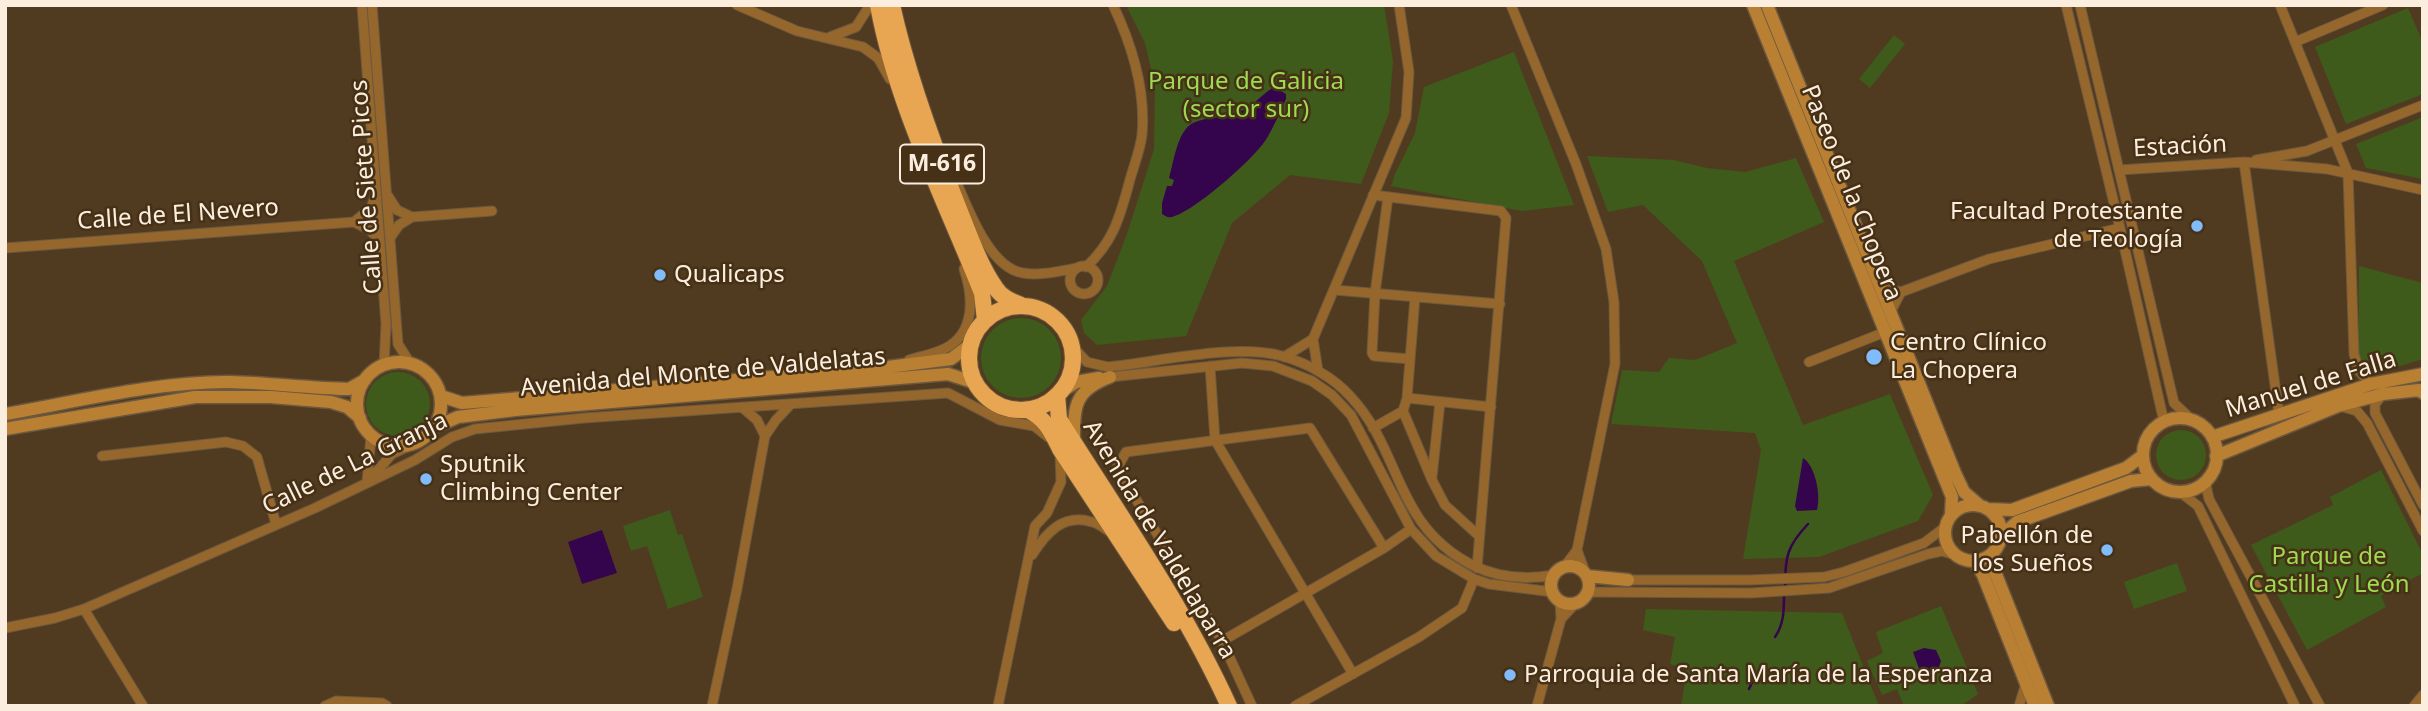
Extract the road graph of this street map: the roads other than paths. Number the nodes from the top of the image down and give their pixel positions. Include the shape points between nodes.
1 (362, 5) edge
2 (372, 5) edge
3 (737, 5) edge
4 (870, 5) edge
5 (878, 5) edge
6 (892, 5) edge
7 (1113, 5) edge
8 (1399, 5) edge
9 (1511, 5) edge
10 (1753, 5) edge
11 (1767, 5) edge
12 (2066, 5) edge
13 (2080, 5) edge
14 (2280, 5) edge
15 (2383, 5) edge
16 (824, 39) junction
17 (2295, 42) junction
18 (916, 92) junction
19 (2423, 105) edge
20 (911, 117) junction
21 (2336, 140) junction
22 (2244, 162) junction
23 (2119, 170) junction
24 (2348, 173) junction
25 (2423, 190) edge
26 (376, 195) junction
27 (387, 195) junction
28 (1373, 195) junction
29 (1388, 197) junction
30 (946, 207) junction
31 (492, 211) dead end
32 (412, 217) junction
33 (354, 222) junction
34 (2120, 228) junction
35 (390, 238) junction
36 (380, 242) junction
37 (5, 248) edge
38 (1879, 286) junction
39 (1335, 290) junction
40 (1902, 292) junction
41 (1375, 293) junction
42 (1415, 297) junction
43 (1500, 304) junction
44 (1021, 305) junction
45 (1890, 313) junction
46 (985, 320) junction
47 (1885, 332) junction
48 (1313, 339) junction
49 (971, 344) junction
50 (1072, 346) junction
51 (1284, 356) junction
52 (1410, 359) junction
53 (1810, 362) dead end
54 (410, 363) junction
55 (384, 365) junction
56 (1210, 366) junction
57 (880, 368) junction
58 (1318, 371) junction
59 (2423, 374) edge
60 (1110, 377) junction
61 (365, 380) junction
62 (976, 383) junction
63 (2371, 384) junction
64 (1059, 393) junction
65 (2423, 393) edge
66 (2383, 394) junction
67 (441, 396) junction
68 (1407, 398) junction
69 (1440, 402) junction
70 (791, 404) junction
71 (2338, 405) junction
72 (1490, 407) junction
73 (743, 408) junction
74 (535, 409) junction
75 (1028, 410) junction
76 (1403, 411) junction
77 (5, 414) edge
78 (2279, 414) junction
79 (359, 418) junction
80 (584, 418) junction
81 (2192, 420) junction
82 (2164, 422) junction
83 (435, 427) junction
84 (1373, 428) junction
85 (5, 429) edge
86 (372, 436) junction
87 (765, 436) junction
88 (2212, 437) junction
89 (1215, 440) junction
90 (412, 444) junction
91 (1067, 446) junction
92 (102, 456) dead end
93 (2142, 456) junction
94 (2216, 456) junction
95 (2151, 479) junction
96 (1432, 480) junction
97 (2205, 481) junction
98 (367, 482) junction
99 (2180, 492) junction
100 (2423, 505) edge
101 (1984, 507) junction
102 (1951, 514) junction
103 (276, 524) junction
104 (1945, 527) junction
105 (1411, 529) junction
106 (2423, 531) edge
107 (1116, 536) junction
108 (1479, 536) junction
109 (2001, 536) junction
110 (1384, 548) junction
111 (1577, 550) junction
112 (1993, 553) junction
113 (1955, 555) junction
114 (1029, 559) junction
115 (1975, 561) junction
116 (1478, 568) junction
117 (1559, 571) junction
118 (1586, 574) junction
119 (1474, 579) junction
120 (1628, 580) joint
121 (1588, 592) junction
122 (1304, 594) junction
123 (1556, 597) junction
124 (1576, 603) junction
125 (84, 609) junction
126 (1561, 619) junction
127 (5, 628) edge
128 (1222, 642) junction
129 (1353, 674) junction
130 (2026, 683) junction
131 (2423, 695) edge
132 (143, 706) edge
133 (325, 706) edge
134 (387, 706) edge
135 (712, 706) edge
136 (998, 706) edge
137 (1218, 706) edge
138 (1229, 706) edge
139 (1252, 706) edge
140 (1295, 706) edge
141 (1537, 706) edge
142 (2019, 706) edge
143 (2035, 706) edge
144 (2048, 706) edge
145 (2295, 706) edge
146 (2319, 706) edge
147 (2414, 706) edge

1 - 26 street, Calle de Siete Picos
2 - 27 street, Calle de Siete Picos
3 - 16 street
4 - 16 street via 856,27
5 - 20 highway, M-616
6 - 18 highway, M-616
7 - 18 street via 1135,61 1143,118 1141,138 1113,234 1100,253 1082,267 1031,274 1008,268 981,235
8 - 28 street via 1409,72 1406,118
9 - 111 street via 1606,249 1614,302 1615,364
10 - 47 main road, Paseo de la Chopera
11 - 38 main road, Paseo de la Chopera
12 - 34 street
13 - 23 street
14 - 17 street
15 - 17 street
16 - 20 street via 872,52
17 - 21 street
18 - 44 highway, M-616 via 967,230 995,287
19 - 21 street
20 - 30 highway, M-616
21 - 22 street via 2307,151
21 - 24 street
22 - 23 street, Estación
22 - 24 street
22 - 78 street
23 - 81 street via 2174,403
24 - 25 street
24 - 63 street via 2354,354
26 - 33 street via 371,208
26 - 36 street, Calle de Siete Picos
27 - 32 street via 397,209
27 - 35 street, Calle de Siete Picos
28 - 29 street
28 - 39 street
29 - 41 street
29 - 43 street via 1504,213
30 - 46 highway, M-616 via 982,293
30 - 57 street via 969,282 970,317 961,338 945,349
31 - 32 street
32 - 35 street
33 - 36 street
33 - 37 street, Calle de El Nevero
34 - 40 street via 1989,260
34 - 82 street
35 - 54 street, Calle de Siete Picos via 398,344
36 - 55 street, Calle de Siete Picos
38 - 40 street
38 - 45 main road, Paseo de la Chopera
39 - 41 street
39 - 48 street
40 - 45 street
41 - 42 street
41 - 52 street via 1372,353
42 - 43 street
42 - 52 street
43 - 72 street
44 - 46 highway
44 - 50 highway, M-616 via 1053,317
45 - 101 main road, Paseo de la Chopera via 1964,492
46 - 49 highway
47 - 53 street
47 - 102 main road, Paseo de la Chopera via 1951,497
48 - 51 street
48 - 58 street
49 - 57 main road, Avenida del Monte de Valdelatas via 951,359
49 - 62 highway via 969,357
50 - 51 street via 1087,362 1108,367 1244,352
50 - 64 highway via 1071,370
51 - 58 street
52 - 68 street
54 - 55 main road
54 - 67 main road via 430,375
55 - 61 main road
56 - 60 street
56 - 89 street
56 - 105 street via 1273,366 1312,381 1332,395 1358,425
57 - 67 main road, Avenida del Monte de Valdelatas via 462,403
58 - 84 street via 1350,396
59 - 63 main road, Manuel de Falla
60 - 64 main road via 1076,382
60 - 91 main road via 1094,383 1076,404
61 - 77 main road via 349,389 229,382 187,385
61 - 79 main road via 359,392
62 - 74 main road, Avenida del Monte de Valdelatas via 948,374
62 - 75 highway via 998,404
63 - 78 main road, Manuel de Falla
64 - 75 highway
64 - 91 highway, Avenida de Valdelaparra via 1059,419
65 - 66 main road, Manuel de Falla
66 - 71 main road, Manuel de Falla
66 - 100 street via 2375,413
67 - 83 main road
68 - 69 street
68 - 76 street
69 - 72 street
69 - 96 street
70 - 73 street, Calle de La Granja
70 - 87 street
70 - 91 street, Calle de La Granja via 948,393 1000,420 1034,426
71 - 94 main road, Manuel de Falla
71 - 106 street via 2357,411 2367,423
72 - 108 street
73 - 80 street, Calle de La Granja
73 - 87 street via 758,420
74 - 80 street
74 - 83 main road, Avenida del Monte de Valdelatas via 458,417
75 - 91 highway, Avenida de Valdelaparra via 1041,417
76 - 84 street
76 - 96 street
78 - 88 main road, Manuel de Falla
79 - 85 main road via 347,407 331,402 195,397
79 - 86 main road
80 - 98 street, Calle de La Granja via 475,429 452,436
81 - 82 main road via 2180,417
81 - 88 main road
82 - 93 main road via 2149,433
83 - 90 main road
84 - 116 street via 1421,524 1449,551
86 - 90 main road via 398,446
86 - 98 street
87 - 135 street
88 - 94 main road
89 - 110 street via 1310,428
89 - 122 street
89 - 128 street via 1126,452 1117,468
90 - 98 street via 393,454
91 - 107 highway, Avenida de Valdelaparra
91 - 114 street via 1061,482 1047,513 1035,526
91 - 138 highway, Avenida de Valdelaparra via 1152,564
92 - 103 street via 226,442 243,446 257,457
93 - 95 main road
93 - 101 main road via 2126,468 2012,510
94 - 97 main road
95 - 99 main road
95 - 109 main road via 2131,481 2017,522
96 - 108 street via 1445,505
97 - 99 main road
97 - 146 street via 2208,499
98 - 103 street, Calle de La Granja
99 - 145 street via 2198,506
101 - 102 main road via 1969,505
101 - 109 main road via 2000,526
102 - 104 main road
103 - 125 street, Calle de La Granja
104 - 113 main road via 1946,542
104 - 120 street via 1924,543 1844,572 1810,579
105 - 110 street
105 - 119 street via 1436,556
107 - 114 street via 1092,522 1065,521 1046,534
107 - 137 highway, Avenida de Valdelaparra via 1180,633
108 - 116 street
109 - 112 main road
110 - 122 street
111 - 117 street
111 - 118 street
112 - 115 main road
112 - 144 main road via 1995,572
113 - 115 main road
113 - 121 street via 1942,551 1928,554 1845,583 1810,590
114 - 136 street
115 - 130 main road
116 - 117 street via 1528,579
117 - 118 main road via 1575,566
117 - 123 main road
118 - 120 main road
118 - 121 main road
119 - 123 street
119 - 129 street via 1462,608
121 - 124 main road
122 - 128 street
122 - 129 street
123 - 124 main road
123 - 126 street
124 - 126 street
125 - 127 street, Calle de La Granja
125 - 132 street
126 - 141 street
128 - 139 street
129 - 140 street
130 - 142 street
130 - 143 main road
131 - 147 street
133 - 134 street via 336,701

